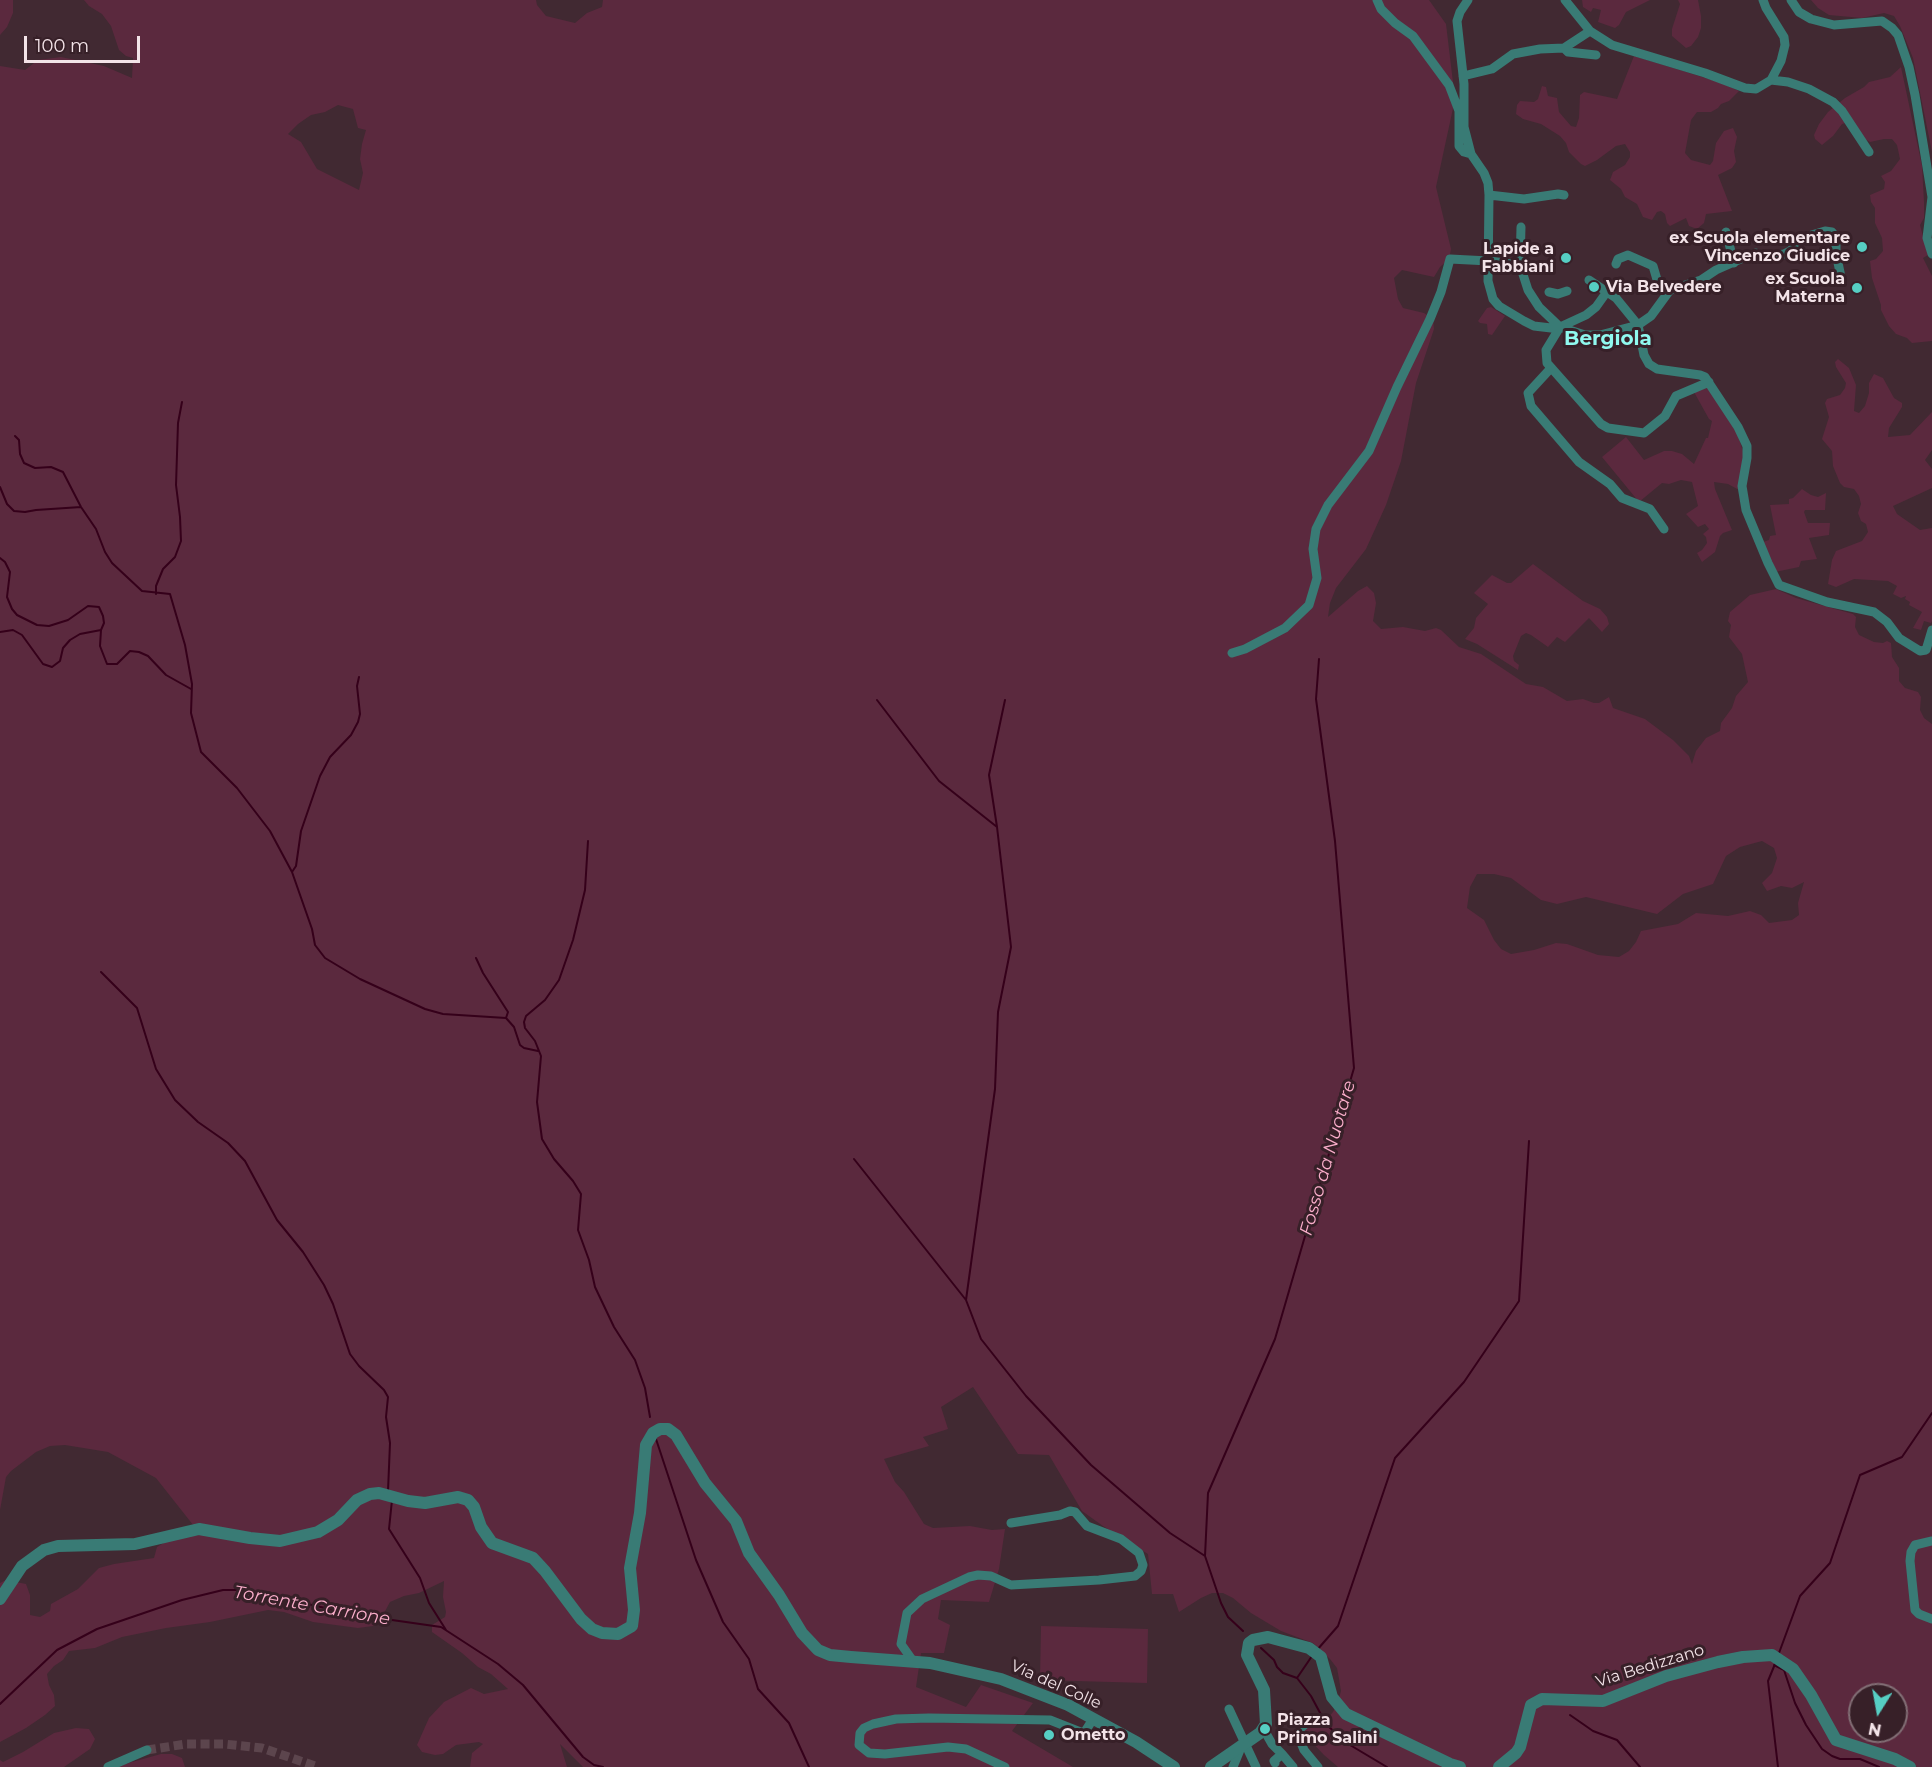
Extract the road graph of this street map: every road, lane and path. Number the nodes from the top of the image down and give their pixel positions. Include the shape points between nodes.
1 (1377, 0) edge
2 (1468, 0) edge
3 (1565, 0) edge
4 (1763, 0) edge
5 (1791, 0) edge
6 (1590, 32) junction
7 (1564, 48) junction
8 (1596, 55) dead end
9 (1464, 76) junction
10 (1771, 80) junction
11 (1869, 152) dead end
12 (1471, 154) junction
13 (1489, 195) junction
14 (1564, 195) dead end
15 (1521, 227) dead end
16 (1726, 232) dead end
17 (1932, 254) edge
18 (1489, 261) junction
19 (1734, 262) junction
20 (1616, 264) dead end
21 (1520, 265) junction
22 (1589, 280) dead end
23 (1842, 282) dead end
24 (1567, 291) dead end
25 (1549, 292) dead end
26 (1606, 293) junction
27 (1666, 294) junction
28 (1638, 325) junction
29 (1560, 327) junction
30 (1551, 368) junction
31 (1709, 382) junction
32 (1664, 529) dead end
33 (1932, 630) edge
34 (1232, 653) dead end
35 (1011, 1523) dead end
36 (1932, 1541) edge
37 (0, 1599) edge
38 (1932, 1619) edge
39 (913, 1661) junction
40 (1229, 1709) dead end
41 (1093, 1719) junction
42 (1309, 1721) dead end
43 (1263, 1728) junction
44 (1244, 1744) junction
45 (147, 1750) tunnel mouth
46 (1282, 1754) junction
47 (1274, 1766) edge
48 (108, 1767) edge
49 (1005, 1767) edge
50 (1174, 1767) edge
51 (1211, 1767) edge
52 (1233, 1767) edge
53 (1256, 1767) edge
54 (1293, 1767) edge
55 (1318, 1767) edge
56 (1460, 1767) edge
57 (1499, 1767) edge
58 (1910, 1767) edge

1 - 12 street via 1395,23 1413,36 1449,86 1459,111 1459,146
2 - 9 street via 1457,21
3 - 6 street
4 - 10 street via 1785,45
5 - 17 street via 1799,12 1811,19 1834,25 1882,21 1898,35 1911,77 1932,197 1927,238
6 - 7 street
6 - 10 street via 1612,45 1745,88 1756,89
7 - 8 street via 1568,52
7 - 9 street via 1513,54 1492,69
9 - 12 street via 1464,127
10 - 11 street via 1809,88 1833,102
12 - 13 street via 1484,173
13 - 14 street via 1524,199
13 - 18 street
15 - 21 street
16 - 19 street
18 - 21 street
18 - 29 street via 1489,290 1499,306 1534,326
18 - 34 street via 1450,259 1430,319 1370,451 1328,505 1316,529 1313,549 1317,578 1309,605 1285,628
19 - 23 street via 1756,253 1766,258 1784,254 1804,237 1832,232
19 - 27 street
20 - 27 street via 1628,255 1653,266
21 - 29 street via 1524,282 1537,304
22 - 26 street
24 - 25 street
26 - 28 street via 1616,298
26 - 29 street via 1590,312
27 - 28 street via 1651,316
28 - 29 street via 1590,336
28 - 31 street via 1644,355 1652,367 1700,375
29 - 30 street via 1546,350
30 - 31 street via 1604,427 1644,433 1665,416 1676,396
30 - 32 street via 1528,393 1531,406 1579,462 1610,484 1622,498 1650,509
31 - 33 street via 1747,446 1744,501 1777,581 1787,589 1827,602 1874,612 1899,638 1920,651 1926,650
35 - 39 street via 1075,1512 1087,1526 1121,1539 1139,1553 1141,1571 1135,1576 1099,1580 1011,1585 991,1576 969,1577 922,1599 907,1613 901,1644
36 - 38 street via 1916,1545 1910,1561 1915,1610
37 - 39 street, Via del Colle via 30,1558 58,1546 135,1544 199,1529 280,1541 318,1532 370,1494 425,1503 458,1497 474,1507 492,1543 533,1558 592,1629 618,1634 632,1626 630,1568 646,1445 653,1433 668,1429 736,1521 753,1559 802,1633 818,1650 830,1655
39 - 41 street, Via del Colle via 1001,1678
40 - 44 street
41 - 49 street via 1083,1733 1050,1720 896,1719 864,1728 859,1739 859,1745 869,1753 948,1747 966,1749
41 - 50 street, Via del Colle
42 - 55 street via 1300,1729 1300,1740
43 - 44 street
43 - 46 street
43 - 56 street via 1264,1690 1247,1655 1249,1643 1268,1636 1309,1648 1321,1657 1328,1685 1340,1709
44 - 51 street
44 - 52 street
44 - 53 street
45 - 48 street
46 - 47 street
46 - 54 street
57 - 58 street, Via Bedizzano via 1520,1747 1531,1705 1542,1699 1603,1701 1686,1670 1743,1657 1772,1655 1793,1669 1836,1740 1895,1758

